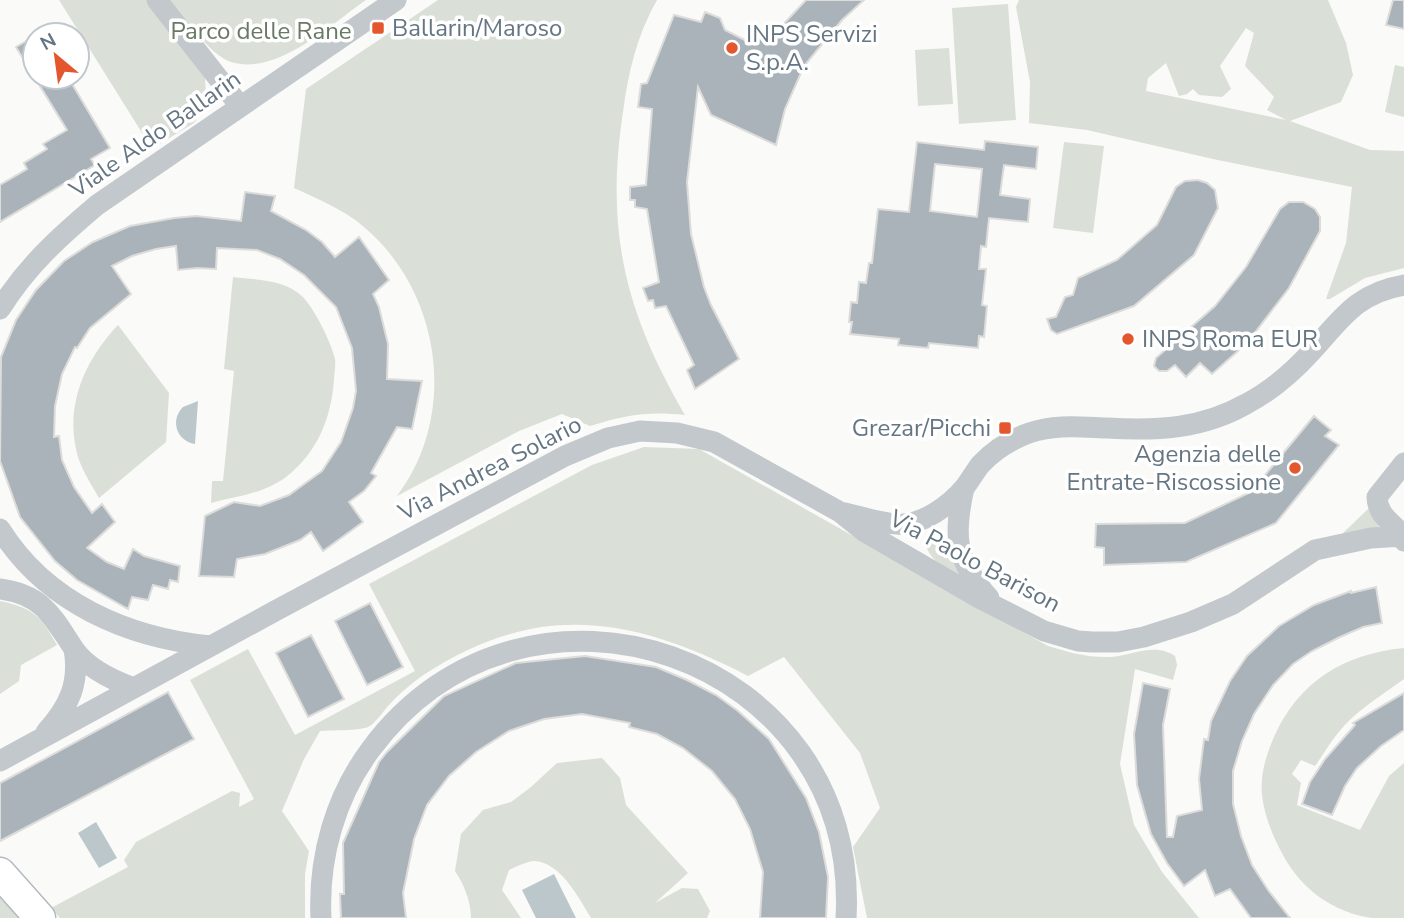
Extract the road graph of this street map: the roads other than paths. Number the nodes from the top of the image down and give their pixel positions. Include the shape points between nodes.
1 (157, 0) edge
2 (396, 0) edge
3 (240, 106) junction
4 (1404, 285) edge
5 (0, 309) edge
6 (1404, 463) edge
7 (964, 488) junction
8 (840, 512) junction
9 (0, 529) edge
10 (1404, 537) edge
11 (0, 589) edge
12 (999, 607) junction
13 (211, 646) junction
14 (74, 649) junction
15 (134, 688) junction
16 (35, 743) junction
17 (0, 761) edge
18 (0, 873) edge
19 (40, 918) edge
20 (321, 918) edge
21 (846, 918) edge

1 - 3 street
2 - 3 street, Viale Aldo Ballarin
3 - 5 street, Viale Aldo Ballarin via 68,228 28,269
4 - 7 street via 1373,293 1357,303 1276,385 1233,411 1170,429 1059,426 1039,430 1008,442 986,459
6 - 10 street via 1378,493 1380,512
7 - 8 street via 934,513 906,524
7 - 12 street via 957,525 959,546 977,583
8 - 12 street, Via Paolo Barison via 865,532
8 - 13 street, Via Andrea Solario via 714,442 677,433 630,432 577,450
9 - 13 street via 30,567 84,608 155,638
10 - 12 street, Via Paolo Barison via 1359,540 1315,550 1233,604 1133,640 1078,641 1038,628
11 - 14 street via 41,604
13 - 15 street, Via Andrea Solario
14 - 15 street via 104,674
14 - 16 street via 72,695
15 - 16 street, Via Andrea Solario
16 - 17 street, Via Andrea Solario
18 - 19 main road
20 - 21 street via 325,856 339,807 362,762 397,718 444,680 489,658 538,644 588,640 638,645 686,660 740,691 780,727 812,771 834,821 845,872

